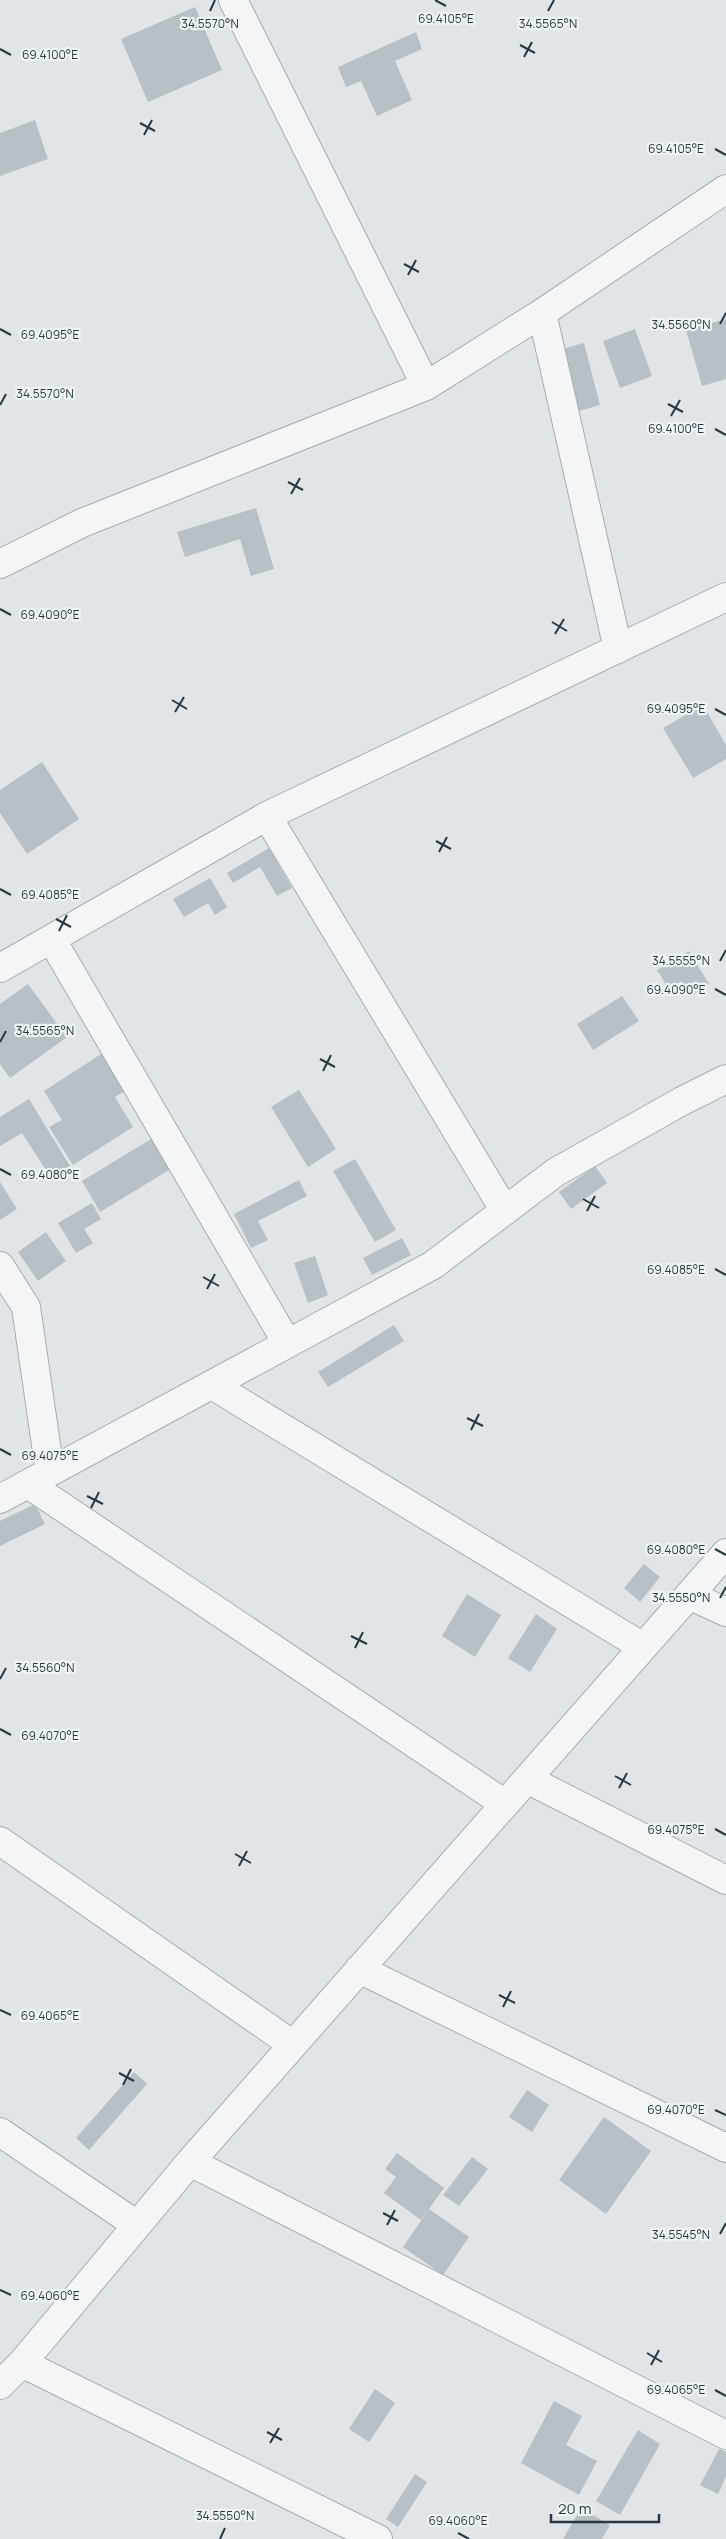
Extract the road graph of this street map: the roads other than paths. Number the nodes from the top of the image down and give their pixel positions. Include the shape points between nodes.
1 (233, 0) edge
2 (726, 189) edge
3 (542, 313) junction
4 (426, 386) junction
5 (0, 564) edge
6 (726, 597) edge
7 (618, 649) junction
8 (267, 816) junction
9 (52, 940) junction
10 (0, 968) edge
11 (726, 1079) edge
12 (505, 1211) junction
13 (0, 1266) edge
14 (287, 1343) junction
15 (212, 1385) junction
16 (39, 1478) junction
17 (0, 1499) edge
18 (726, 1553) edge
19 (689, 1594) junction
20 (726, 1612) edge
21 (643, 1647) junction
22 (527, 1779) junction
23 (505, 1804) junction
24 (0, 1841) edge
25 (726, 1880) edge
26 (359, 1969) junction
27 (293, 2045) junction
28 (0, 2132) edge
29 (726, 2148) edge
30 (190, 2162) junction
31 (137, 2225) junction
32 (22, 2363) junction
33 (0, 2385) edge
34 (726, 2435) edge
35 (378, 2539) edge

1 - 4 street
2 - 3 street
3 - 4 street
3 - 7 street
4 - 5 street via 82,523
6 - 7 street
7 - 8 street
8 - 9 street
8 - 12 street
9 - 10 street
9 - 14 street
11 - 12 street via 556,1172
12 - 14 street via 433,1265
13 - 16 street via 26,1307
14 - 15 street
15 - 16 street
15 - 21 street
16 - 17 street
16 - 23 street
18 - 19 street
19 - 20 street
19 - 21 street
21 - 22 street
22 - 23 street
22 - 25 street
23 - 26 street
24 - 27 street
26 - 27 street
26 - 29 street
27 - 30 street
28 - 31 street
30 - 31 street
30 - 34 street
31 - 32 street
32 - 33 street
32 - 35 street

